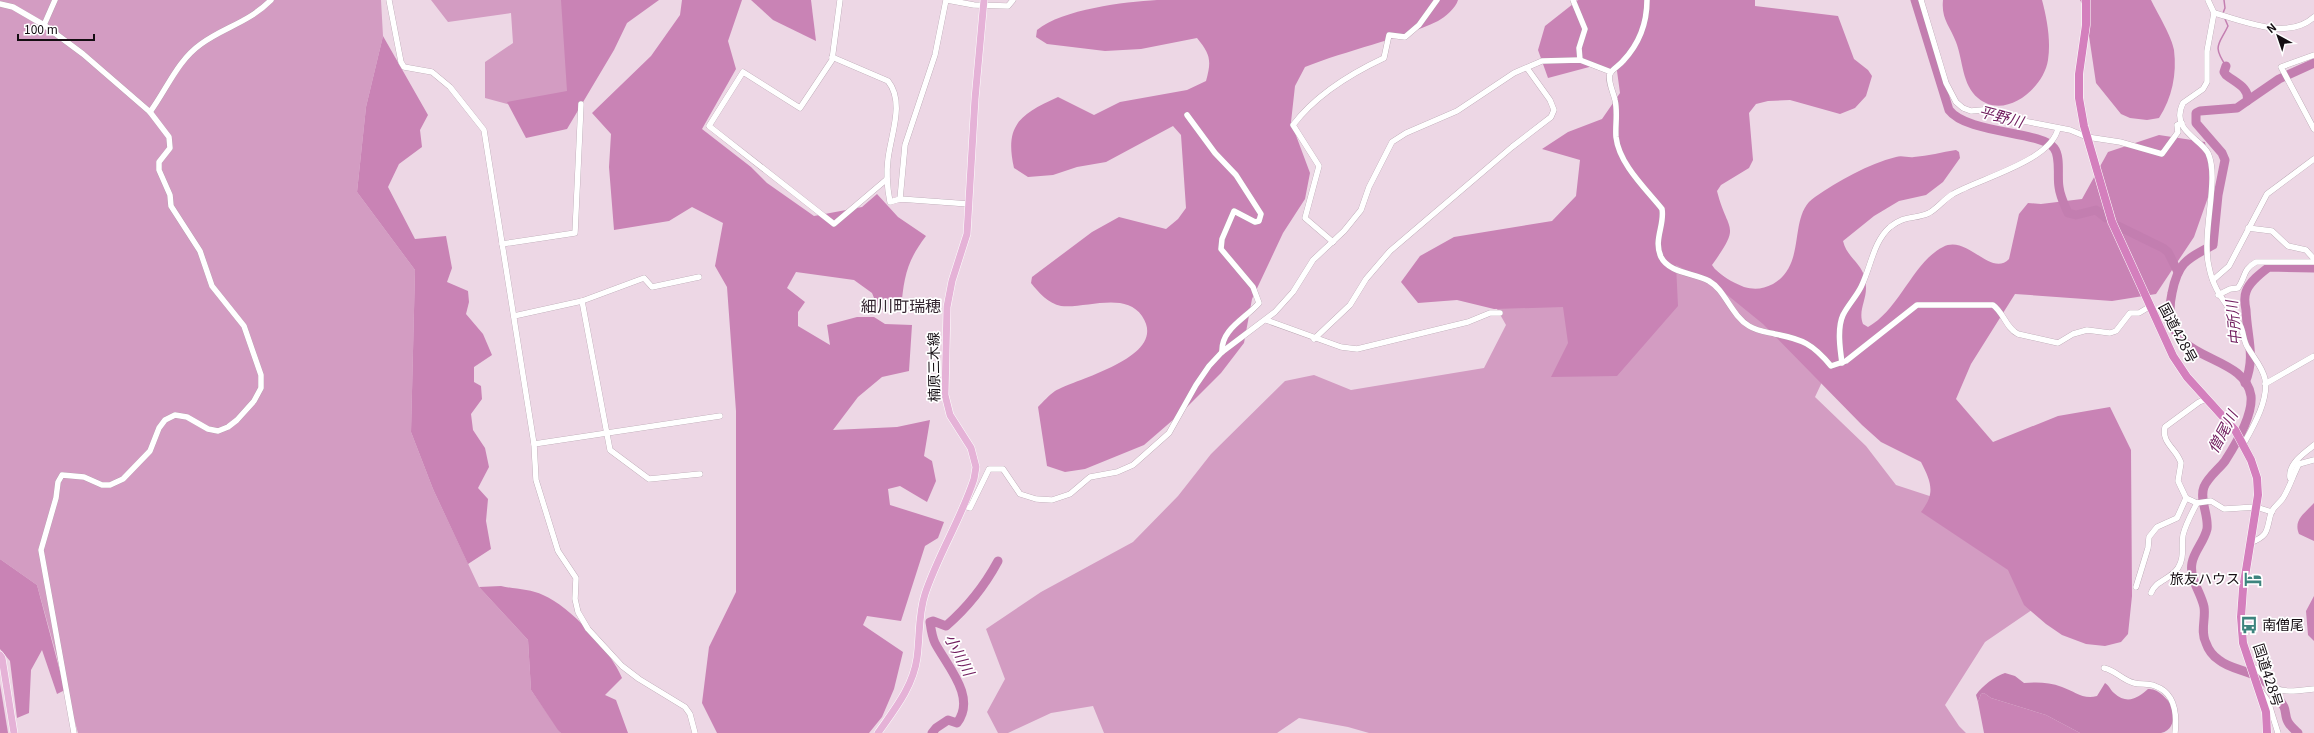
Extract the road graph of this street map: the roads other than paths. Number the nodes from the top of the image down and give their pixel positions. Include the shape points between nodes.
1 (54, 0) edge
2 (271, 0) edge
3 (389, 0) edge
4 (840, 0) edge
5 (947, 0) edge
6 (1012, 0) edge
7 (1437, 0) edge
8 (1573, 0) edge
9 (1647, 0) edge
10 (1921, 0) edge
11 (2086, 0) edge
12 (2208, 0) edge
13 (984, 3) edge
14 (0, 4) edge
15 (2214, 13) junction
16 (2314, 17) edge
17 (44, 25) junction
18 (2314, 55) edge
19 (832, 57) junction
20 (1580, 60) junction
21 (1528, 68) junction
22 (1611, 72) junction
23 (580, 104) dead end
24 (150, 112) junction
25 (1187, 115) dead end
26 (2182, 123) junction
27 (2058, 128) junction
28 (2314, 129) edge
29 (2087, 137) junction
30 (2314, 159) edge
31 (887, 179) junction
32 (900, 199) junction
33 (969, 204) junction
34 (2248, 228) junction
35 (1333, 242) junction
36 (502, 244) junction
37 (2314, 259) edge
38 (2314, 262) edge
39 (699, 277) dead end
40 (2213, 280) junction
41 (2218, 295) junction
42 (582, 301) junction
43 (2149, 307) junction
44 (1500, 313) dead end
45 (514, 316) junction
46 (1266, 320) junction
47 (1314, 339) junction
48 (1222, 352) junction
49 (2314, 356) edge
50 (1842, 364) junction
51 (2265, 384) junction
52 (2207, 399) junction
53 (720, 416) dead end
54 (607, 433) junction
55 (2241, 441) junction
56 (534, 444) junction
57 (2314, 444) edge
58 (2314, 460) edge
59 (700, 474) dead end
60 (2290, 478) junction
61 (2186, 498) junction
62 (2197, 503) junction
63 (964, 506) junction
64 (2256, 507) junction
65 (2272, 512) junction
66 (2250, 543) junction
67 (2136, 587) dead end
68 (2151, 593) dead end
69 (0, 655) edge
70 (2252, 667) junction
71 (2104, 668) dead end
72 (2314, 689) edge
73 (2260, 690) junction
74 (14, 733) edge
75 (74, 733) edge
76 (694, 733) edge
77 (878, 733) edge
78 (2175, 733) edge
79 (2268, 733) edge
80 (2278, 733) edge

1 - 17 street
2 - 24 street via 247,20 202,43 186,57
3 - 36 street via 404,67 432,72 450,87 484,130
4 - 19 street
5 - 13 street
5 - 32 street via 935,55 905,145
6 - 13 street via 1008,6
7 - 35 street via 1420,25 1405,37 1389,35 1384,58 1344,79 1299,116 1293,125 1319,166 1305,218
8 - 20 street via 1585,29 1579,48
9 - 22 street via 1646,18 1641,34 1623,61
10 - 27 street via 1946,83 1956,102 1971,111 1993,109 2008,118
11 - 29 highway, 国道428号 via 2086,25 2078,86
12 - 15 street
13 - 33 main road, 楠原三木線
14 - 17 street via 13,7
15 - 16 street via 2275,28 2292,29 2306,24
15 - 26 street via 2207,51 2207,82 2203,89 2183,103
17 - 24 street via 83,54
18 - 28 street via 2281,67
19 - 31 street via 888,81 894,89 896,114
19 - 31 street via 800,108 743,72 709,126 834,224
20 - 21 street via 1542,61
20 - 22 street
21 - 35 street via 1497,83 1457,111 1406,133 1392,142 1369,187 1361,210
21 - 47 street via 1550,100 1554,110 1551,117 1506,152 1386,255 1366,279 1350,305
22 - 50 street via 1608,77 1616,107 1616,138 1619,150 1662,209 1663,217 1658,231 1661,258 1668,265 1711,282 1740,320 1750,327 1801,340 1811,345 1831,366
23 - 36 street via 575,233
24 - 75 street via 169,138 170,148 159,162 159,170 170,195 171,206 200,251 215,290 244,326 261,375 261,388 254,401 237,420 218,431 208,429 187,417 175,415 165,420 150,451 123,479 110,485 102,485 84,477 62,475 58,482 41,550
25 - 48 street via 1215,153 1236,175 1261,214 1260,221 1255,222 1234,211 1222,239 1221,249 1253,287 1259,303 1230,329 1222,343
26 - 29 street via 2177,125 2178,132 2162,154 2120,142
26 - 40 street via 2186,131 2207,152 2212,171 2205,244
27 - 29 street
27 - 50 street via 2050,144 2027,159 1997,176 1954,193 1931,212 1901,219 1881,236 1867,276 1842,316
29 - 43 highway, 国道428号 via 2112,222
30 - 34 street via 2267,194
31 - 32 street via 890,202
32 - 33 street
33 - 63 main road, 楠原三木線 via 967,234 949,294 945,395 950,415 971,448 974,458 974,479
34 - 37 street via 2272,231 2288,246 2306,250
34 - 40 street via 2228,266
35 - 46 street via 1313,260 1293,292
36 - 45 street
38 - 41 street via 2256,262 2244,272 2238,288
39 - 42 street via 652,287 644,278
40 - 41 street
41 - 51 street via 2240,326 2246,346 2260,366
42 - 45 street
42 - 54 street
43 - 50 street via 2130,313 2116,331 2110,333 2087,330 2073,334 2058,343 2012,331 1993,304 1917,305
43 - 52 highway, 国道428号 via 2173,356 2187,377
44 - 47 street via 1490,313 1468,322 1356,348 1341,348
45 - 56 street
46 - 47 street
46 - 48 street
48 - 63 street via 1196,385 1169,433 1133,465 1117,472 1090,477 1070,494 1052,500 1020,494 1003,469 990,469 970,508
49 - 51 street
51 - 55 street via 2261,405
52 - 55 highway, 国道428号 via 2235,430
52 - 61 street via 2169,424 2164,431 2166,441 2180,460 2178,481
53 - 54 street
54 - 56 street
54 - 59 street via 610,450 649,479
55 - 64 highway, 国道428号 via 2257,478
56 - 76 street via 536,480 558,551 576,578 575,600 578,612 588,629 622,666 639,680 685,707 690,714
57 - 60 street via 2292,464
58 - 60 street via 2299,464
60 - 65 street via 2284,497
61 - 62 street
61 - 67 street via 2177,518 2157,527 2149,537
62 - 64 street via 2211,501 2224,509
62 - 68 street via 2184,533 2183,555 2178,568 2174,574 2156,584
63 - 77 main road, 楠原三木線 via 924,596 917,660 910,683
64 - 65 street
64 - 66 highway, 国道428号
65 - 66 street via 2266,534
66 - 70 highway, 国道428号 via 2241,617 2244,643
69 - 74 main road
70 - 72 street via 2260,669 2274,687 2290,691
70 - 73 highway, 国道428号
71 - 78 street via 2113,670 2134,683 2149,684 2163,690 2176,710
73 - 79 highway, 国道428号
73 - 80 street via 2268,701

